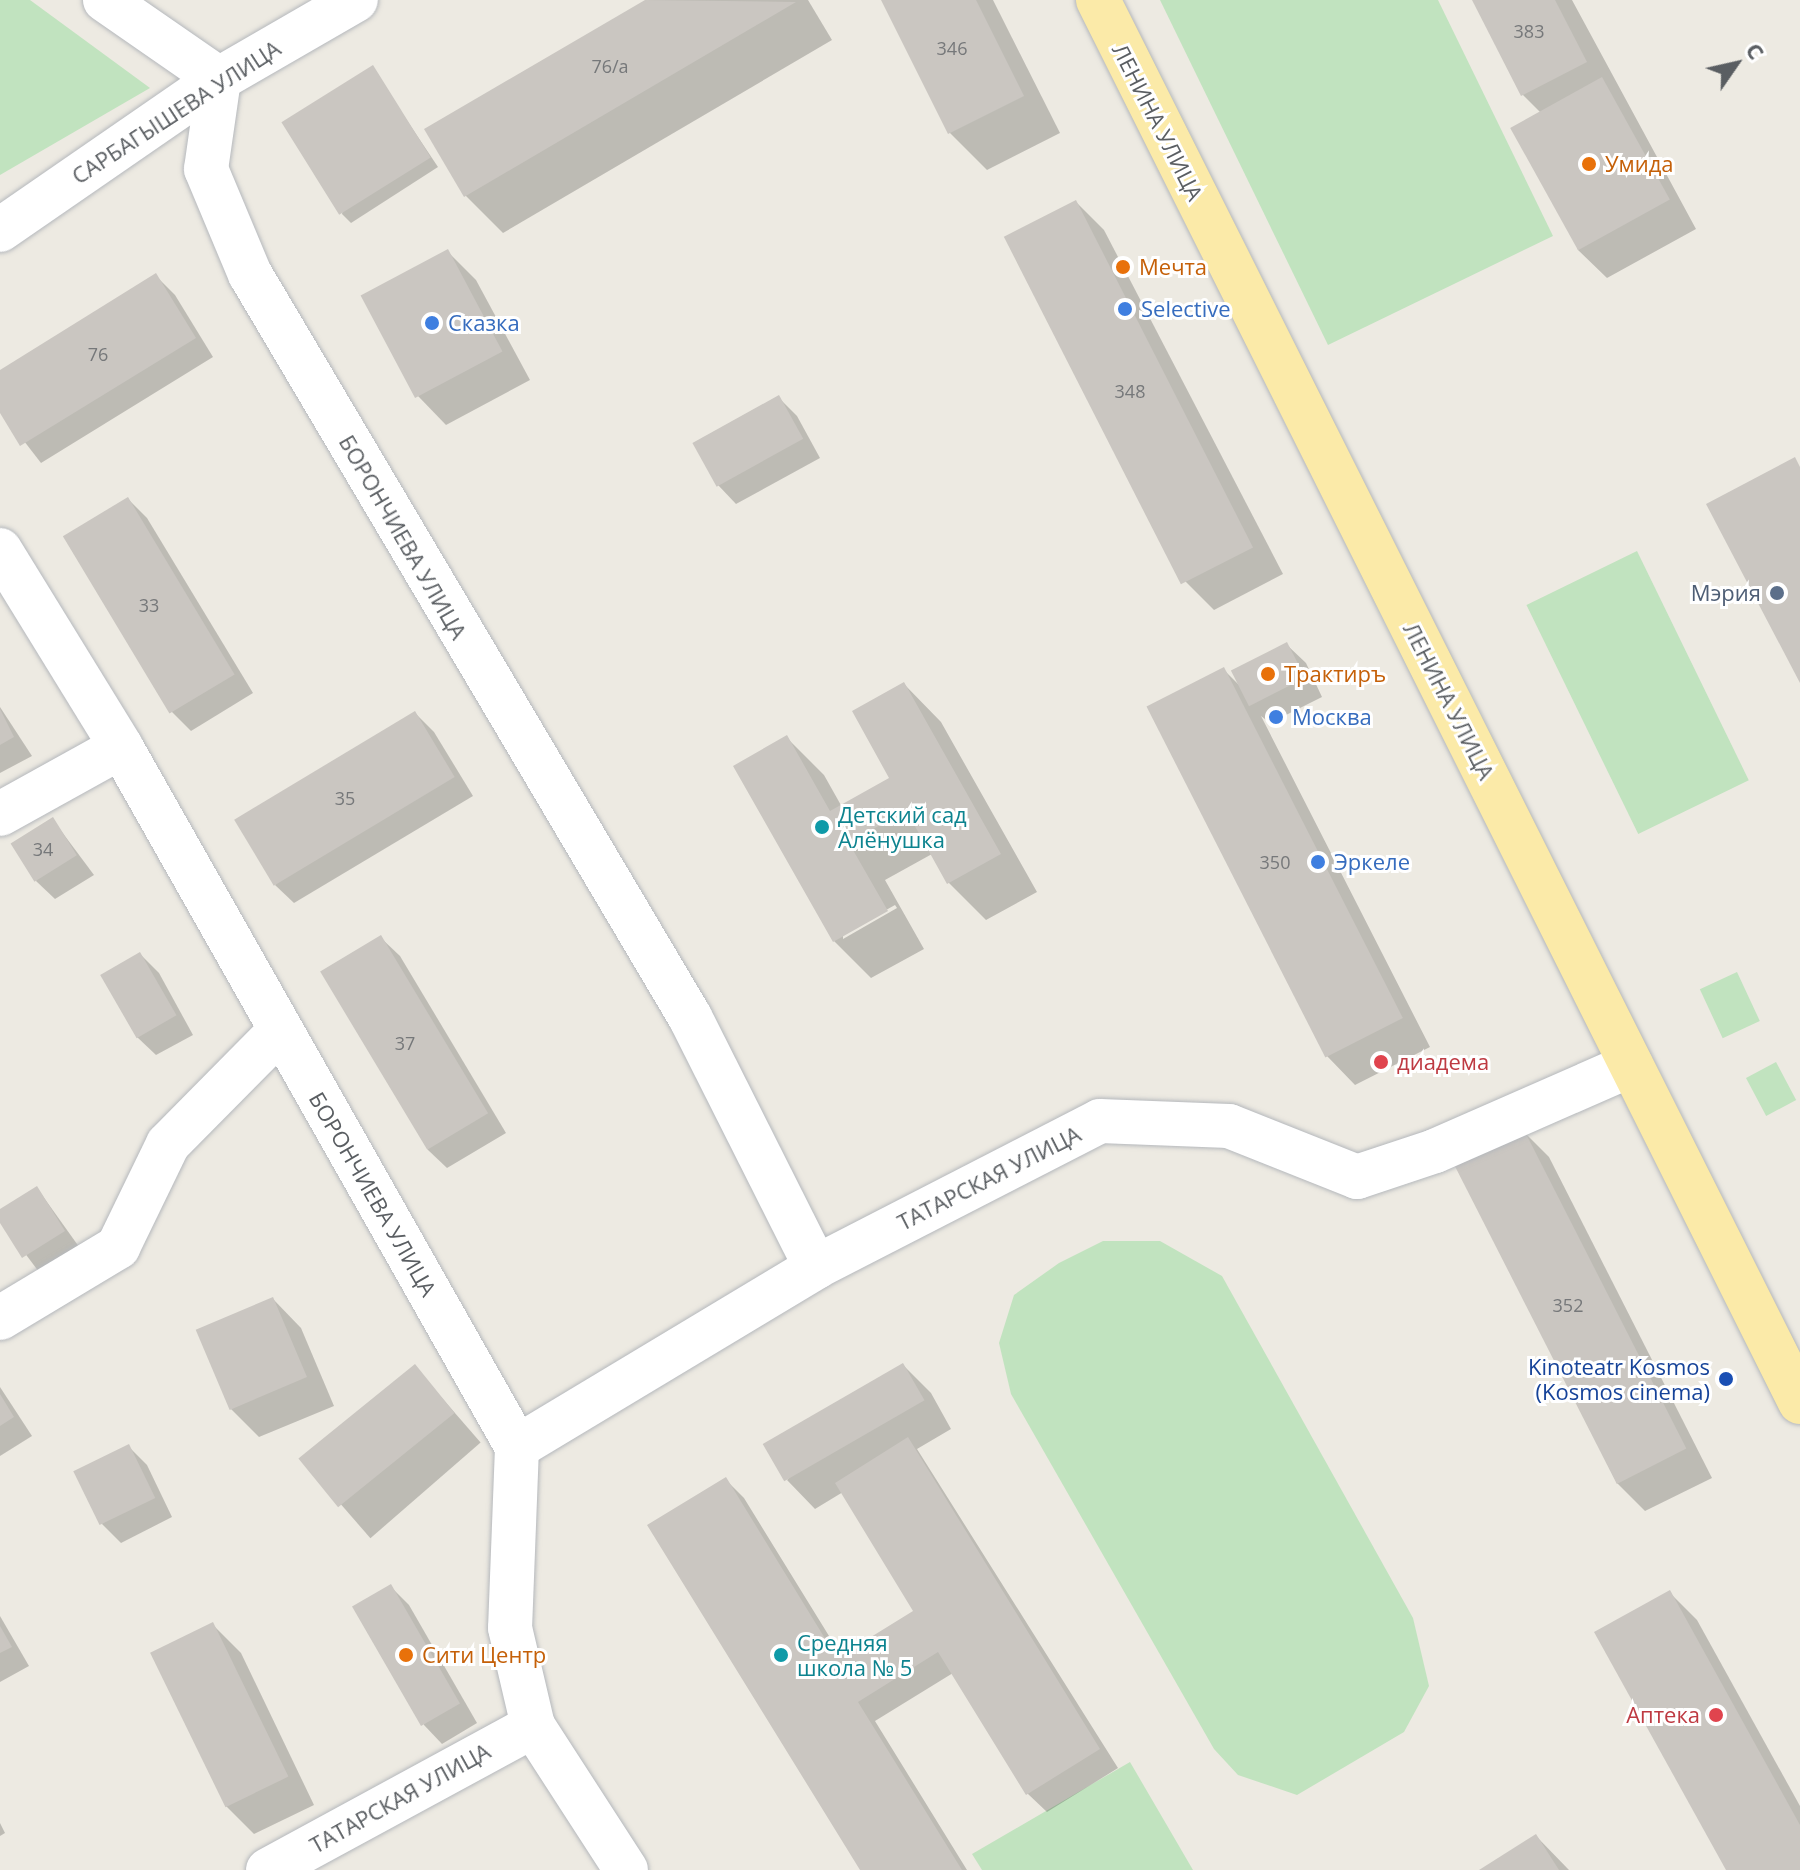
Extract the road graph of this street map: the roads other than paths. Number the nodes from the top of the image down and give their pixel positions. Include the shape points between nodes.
1 (105, 0) edge
2 (356, 0) edge
3 (1098, 0) edge
4 (219, 79) junction
5 (0, 230) edge
6 (0, 550) edge
7 (121, 747) junction
8 (0, 814) edge
9 (280, 1031) junction
10 (1631, 1065) junction
11 (816, 1267) junction
12 (0, 1318) edge
13 (1800, 1402) edge
14 (517, 1447) junction
15 (533, 1726) junction
16 (268, 1870) edge
17 (626, 1870) edge

1 - 4 street
2 - 4 street, САРБАГЫШЕВА УЛИЦА
3 - 10 main road, ЛЕНИНА УЛИЦА
4 - 5 street, САРБАГЫШЕВА УЛИЦА
4 - 11 street, БОРОНЧИЕВА УЛИЦА via 206,169 250,274 690,1017
6 - 7 street, БОРОНЧИЕВА УЛИЦА
7 - 8 street
7 - 9 street, БОРОНЧИЕВА УЛИЦА
9 - 12 street via 168,1144 118,1247
9 - 14 street, БОРОНЧИЕВА УЛИЦА
10 - 11 street, ТАТАРСКАЯ УЛИЦА via 1435,1151 1357,1177 1229,1126 1100,1121
10 - 13 main road, ЛЕНИНА УЛИЦА
11 - 14 street, ТАТАРСКАЯ УЛИЦА
14 - 15 street via 510,1628
15 - 16 street, ТАТАРСКАЯ УЛИЦА
15 - 17 street

